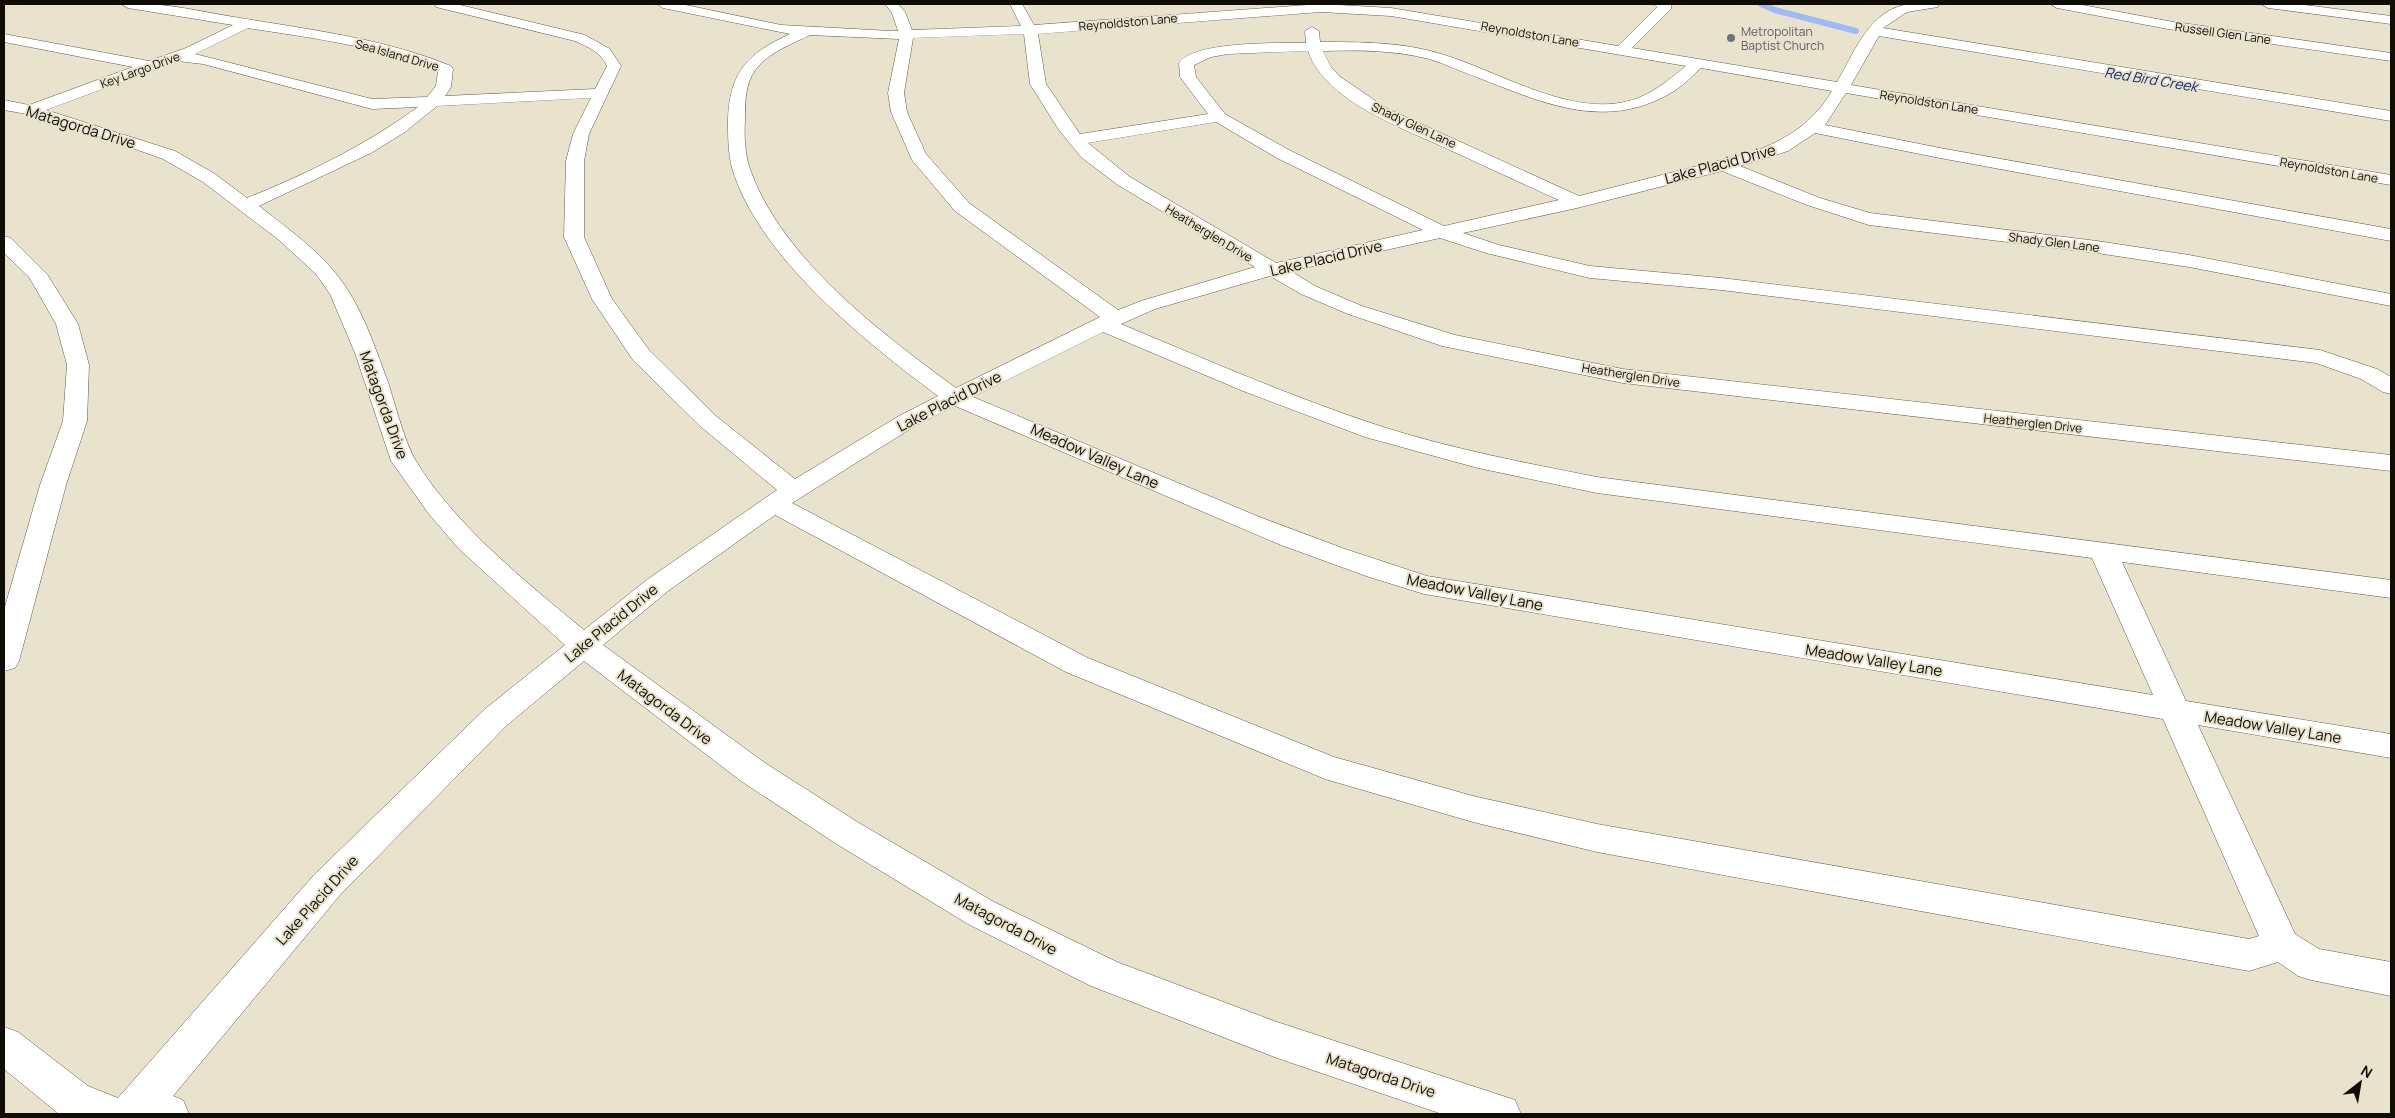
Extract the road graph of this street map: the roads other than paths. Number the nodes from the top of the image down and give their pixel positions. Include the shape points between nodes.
1 (128, 4) edge
2 (441, 4) edge
3 (663, 4) edge
4 (891, 4) edge
5 (1016, 4) edge
6 (1660, 4) edge
7 (1922, 4) edge
8 (2057, 4) edge
9 (2268, 4) edge
10 (1324, 6) edge
11 (2292, 6) edge
12 (1456, 9) dead end
13 (1443, 19) junction
14 (2391, 20) edge
15 (247, 22) junction
16 (1030, 30) junction
17 (807, 31) junction
18 (907, 35) junction
19 (1871, 37) junction
20 (4, 38) edge
21 (2294, 43) junction
22 (1313, 47) junction
23 (1622, 50) junction
24 (177, 56) junction
25 (2391, 57) edge
26 (1698, 63) junction
27 (150, 66) junction
28 (1840, 88) junction
29 (601, 93) junction
30 (434, 99) junction
31 (17, 108) edge
32 (2391, 116) edge
33 (1219, 117) junction
34 (1812, 127) junction
35 (1076, 140) junction
36 (1723, 165) junction
37 (2391, 180) edge
38 (1577, 202) junction
39 (246, 205) junction
40 (1441, 232) junction
41 (2391, 236) edge
42 (4, 242) edge
43 (1271, 270) junction
44 (2391, 300) edge
45 (1109, 321) junction
46 (2391, 387) edge
47 (956, 398) junction
48 (2391, 463) edge
49 (784, 497) junction
50 (2103, 552) junction
51 (2391, 589) edge
52 (583, 646) junction
53 (4, 661) edge
54 (2174, 710) junction
55 (2391, 746) edge
56 (2282, 945) junction
57 (2391, 979) edge
58 (4, 1045) edge
59 (136, 1112) edge
60 (1500, 1114) edge

1 - 15 street, Sea Island Drive
2 - 29 street via 580,38 597,46 611,56 614,66
3 - 17 street, Reynoldston Lane
4 - 18 street via 898,12
5 - 16 street, Heatherglen Drive
6 - 23 street via 1666,6
7 - 19 street, Lake Placid Drive via 1884,20
8 - 21 street, Russell Glen Lane via 2168,25
9 - 11 street
10 - 13 street, Reynoldston Lane
10 - 16 street, Reynoldston Lane
10 - 22 street, Shady Glen Lane via 1312,25
11 - 14 street
11 - 21 street
12 - 13 street
13 - 23 street, Reynoldston Lane
15 - 24 street, Key Largo Drive via 222,37
15 - 30 street, Sea Island Drive via 340,39 437,65 446,69 448,75 444,90
16 - 18 street, Reynoldston Lane
16 - 35 street, Heatherglen Drive via 1038,84
17 - 18 street, Reynoldston Lane
17 - 47 street, Meadow Valley Lane via 753,60 743,75 736,116 736,149 752,196 791,255 833,299
18 - 45 street via 896,93 899,112 918,156 962,207
19 - 28 street, Lake Placid Drive
19 - 32 street via 2038,59
20 - 27 street
21 - 25 street, Russell Glen Lane
22 - 26 street via 1400,51 1432,56 1556,102 1594,109 1632,106 1653,98 1676,84
22 - 33 street via 1227,50 1205,54 1186,64 1188,77
22 - 38 street, Shady Glen Lane via 1321,65 1333,79 1372,106
23 - 26 street, Reynoldston Lane
24 - 27 street, Key Largo Drive
24 - 30 street via 204,60 372,104
26 - 28 street, Reynoldston Lane
27 - 31 street, Key Largo Drive
28 - 34 street, Lake Placid Drive via 1830,108
28 - 37 street, Reynoldston Lane
29 - 30 street
29 - 49 street via 581,134 575,161 574,237 602,299 641,355
30 - 39 street, Sea Island Drive via 357,155 295,186
31 - 39 street, Matagorda Drive via 113,135 169,155
33 - 35 street
33 - 40 street via 1283,154
34 - 36 street, Lake Placid Drive via 1782,147
34 - 41 street
35 - 43 street, Heatherglen Drive via 1087,153 1124,182
36 - 38 street, Lake Placid Drive
36 - 44 street, Shady Glen Lane via 1796,197 1869,219 2152,256
38 - 40 street, Lake Placid Drive
39 - 52 street, Matagorda Drive via 315,263 340,293 366,352 403,461 438,508 469,543
40 - 43 street, Lake Placid Drive
40 - 46 street via 1493,249 1590,272 1740,286 2320,357 2370,374
42 - 53 street via 37,274 67,324 78,365 75,421 53,485
43 - 45 street, Lake Placid Drive via 1239,277
43 - 48 street, Heatherglen Drive via 1356,310 1450,341 1623,376
45 - 47 street, Lake Placid Drive
45 - 50 street via 1251,386 1374,432 1478,461 1597,485
47 - 49 street, Lake Placid Drive via 907,421
47 - 54 street, Meadow Valley Lane via 1196,500 1370,569 1424,584
49 - 52 street, Lake Placid Drive via 658,586
49 - 56 street via 1077,665 1326,767 1473,809 1597,838 2249,955
50 - 51 street
50 - 54 street
52 - 59 street, Lake Placid Drive via 496,717 327,886
52 - 60 street, Matagorda Drive via 753,772 981,913 1104,974 1277,1040
54 - 55 street, Meadow Valley Lane
54 - 56 street
56 - 57 street via 2311,964
58 - 59 street via 73,1100

